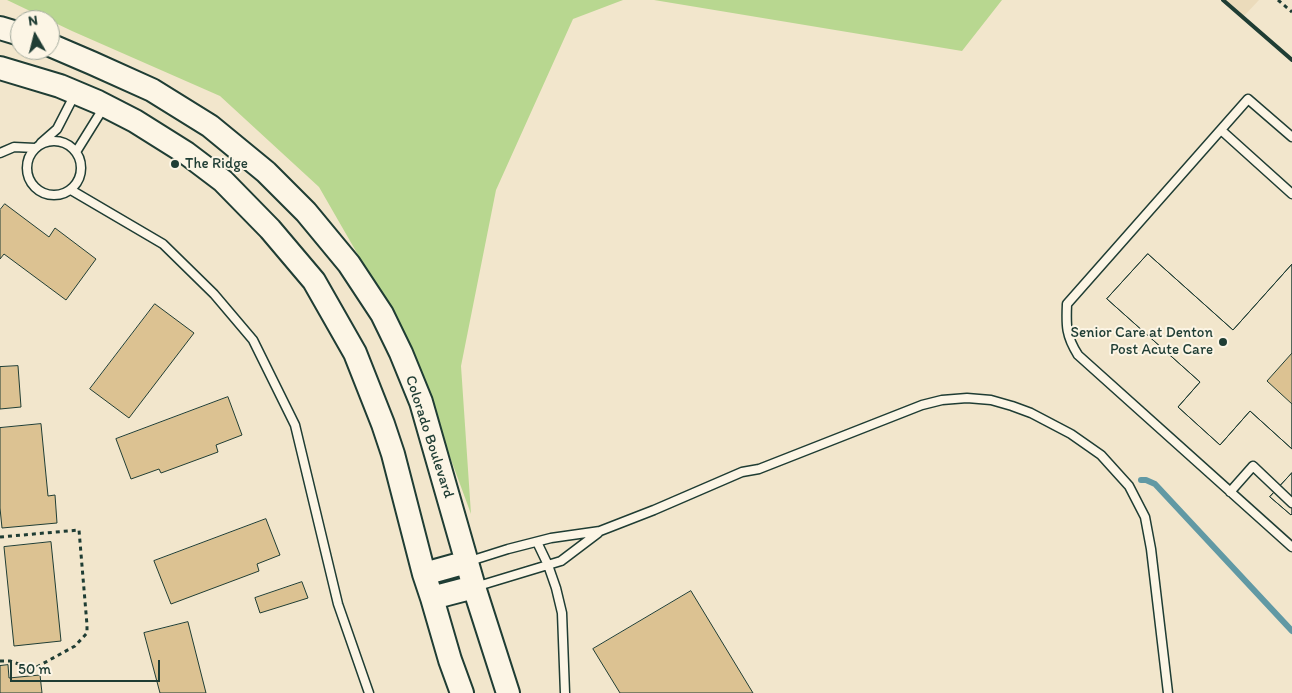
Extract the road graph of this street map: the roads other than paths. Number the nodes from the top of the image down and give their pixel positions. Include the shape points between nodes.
1 (60, 49) edge
2 (92, 63) junction
3 (0, 68) edge
4 (122, 76) junction
5 (76, 92) junction
6 (105, 105) junction
7 (1221, 130) junction
8 (1292, 137) edge
9 (37, 147) junction
10 (76, 152) junction
11 (0, 153) edge
12 (70, 190) junction
13 (1292, 194) edge
14 (1230, 492) junction
15 (1292, 503) edge
16 (600, 532) junction
17 (537, 542) junction
18 (1292, 547) edge
19 (467, 562) junction
20 (548, 564) junction
21 (424, 574) junction
22 (474, 587) junction
23 (432, 598) junction
24 (369, 693) edge
25 (462, 693) edge
26 (508, 693) edge
27 (565, 693) edge
28 (1168, 693) edge

1 - 2 street, Colorado Boulevard
2 - 4 street, Colorado Boulevard
2 - 5 street
3 - 5 street
4 - 6 street
4 - 19 street, Colorado Boulevard via 152,90 210,126 266,172 306,212 350,264 382,314 421,402
5 - 6 street
5 - 9 lane via 57,129
6 - 10 lane
6 - 21 street via 186,153 223,181 270,229 314,282 355,353 383,424
7 - 8 lane via 1248,99
7 - 13 lane
7 - 14 lane via 1067,304 1066,326 1070,343 1078,355
9 - 10 lane via 46,142 63,142
9 - 11 lane via 14,147
9 - 12 lane via 27,164 30,182 44,193 53,195
10 - 12 lane via 82,168
12 - 24 lane via 163,244 214,294 252,340 296,425 338,604
14 - 15 lane via 1253,466
14 - 18 lane
16 - 17 lane
16 - 20 lane via 561,561
16 - 28 lane via 742,472 759,469 922,405 967,398 1012,406 1071,434 1101,455 1129,486 1145,517
17 - 19 lane
17 - 20 lane
19 - 21 street
19 - 22 street, Colorado Boulevard
20 - 22 lane
20 - 27 lane via 562,613
21 - 23 street
22 - 23 street
22 - 26 street, Colorado Boulevard
23 - 25 street

